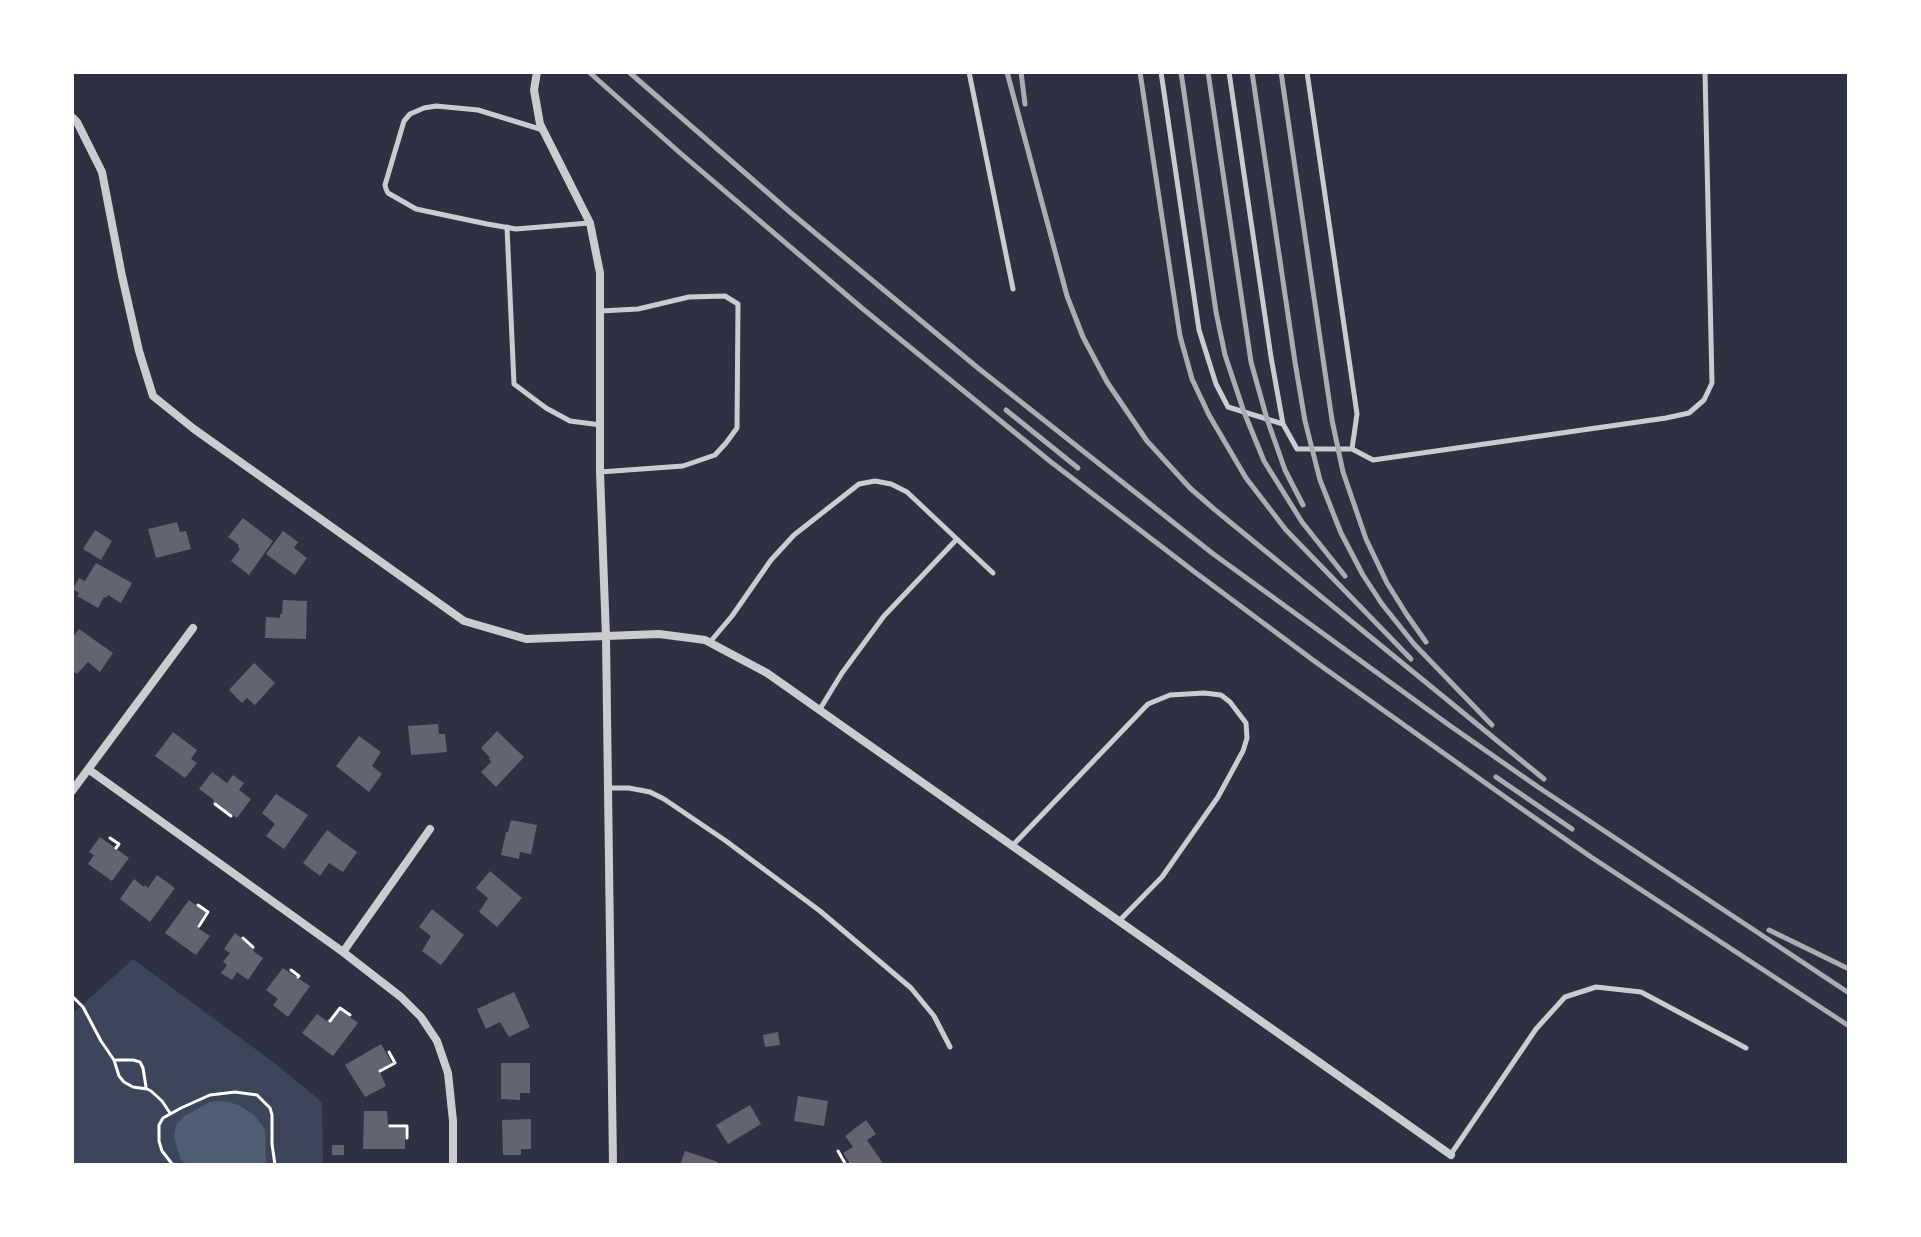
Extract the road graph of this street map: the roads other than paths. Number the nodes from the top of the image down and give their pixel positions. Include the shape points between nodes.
1 (537, 72) edge
2 (969, 72) edge
3 (1161, 72) edge
4 (1229, 72) edge
5 (1307, 72) edge
6 (1705, 72) edge
7 (72, 117) edge
8 (544, 131) junction
9 (590, 223) junction
10 (507, 227) junction
11 (1013, 289) dead end
12 (600, 311) junction
13 (1283, 424) junction
14 (601, 425) junction
15 (1352, 449) junction
16 (600, 472) junction
17 (957, 539) junction
18 (993, 573) dead end
19 (193, 628) dead end
20 (606, 637) junction
21 (710, 643) junction
22 (819, 710) junction
23 (88, 769) junction
24 (607, 788) junction
25 (72, 791) edge
26 (430, 829) dead end
27 (1012, 846) junction
28 (1119, 921) junction
29 (343, 952) junction
30 (950, 1047) dead end
31 (1746, 1048) dead end
32 (1451, 1155) joint
33 (453, 1165) edge
34 (613, 1165) edge

1 - 8 street via 534,90
2 - 11 lane
3 - 13 lane via 1199,330 1216,384 1228,407
4 - 13 lane
5 - 15 lane via 1357,414
6 - 15 lane via 1712,383 1704,400 1689,413 1666,418 1373,460
7 - 20 street via 102,172 153,396 464,621 526,639
8 - 9 street
8 - 10 lane via 478,110 436,106 404,121 385,185 388,193 416,209
9 - 10 lane
9 - 12 street via 600,273
10 - 14 lane via 514,384 570,421
12 - 14 street
12 - 16 lane via 689,297 725,296 738,304 737,428 726,443 715,455 683,466
13 - 15 lane via 1297,449
14 - 16 street
16 - 20 street
17 - 18 lane
17 - 21 lane via 907,492 875,481 859,484 794,535
17 - 22 lane via 884,616
19 - 23 street
20 - 21 street via 659,634
20 - 24 street
21 - 22 street via 767,673
22 - 27 street
23 - 25 street
23 - 29 street
24 - 30 lane via 641,790 664,799 820,911 911,988
24 - 34 street
26 - 29 street
27 - 28 street
27 - 28 lane via 1148,704 1170,695 1221,695 1246,723 1243,751 1162,877
28 - 32 street
29 - 33 street via 401,997 437,1041 448,1073
31 - 32 lane via 1641,992 1596,987 1565,997 1536,1029

